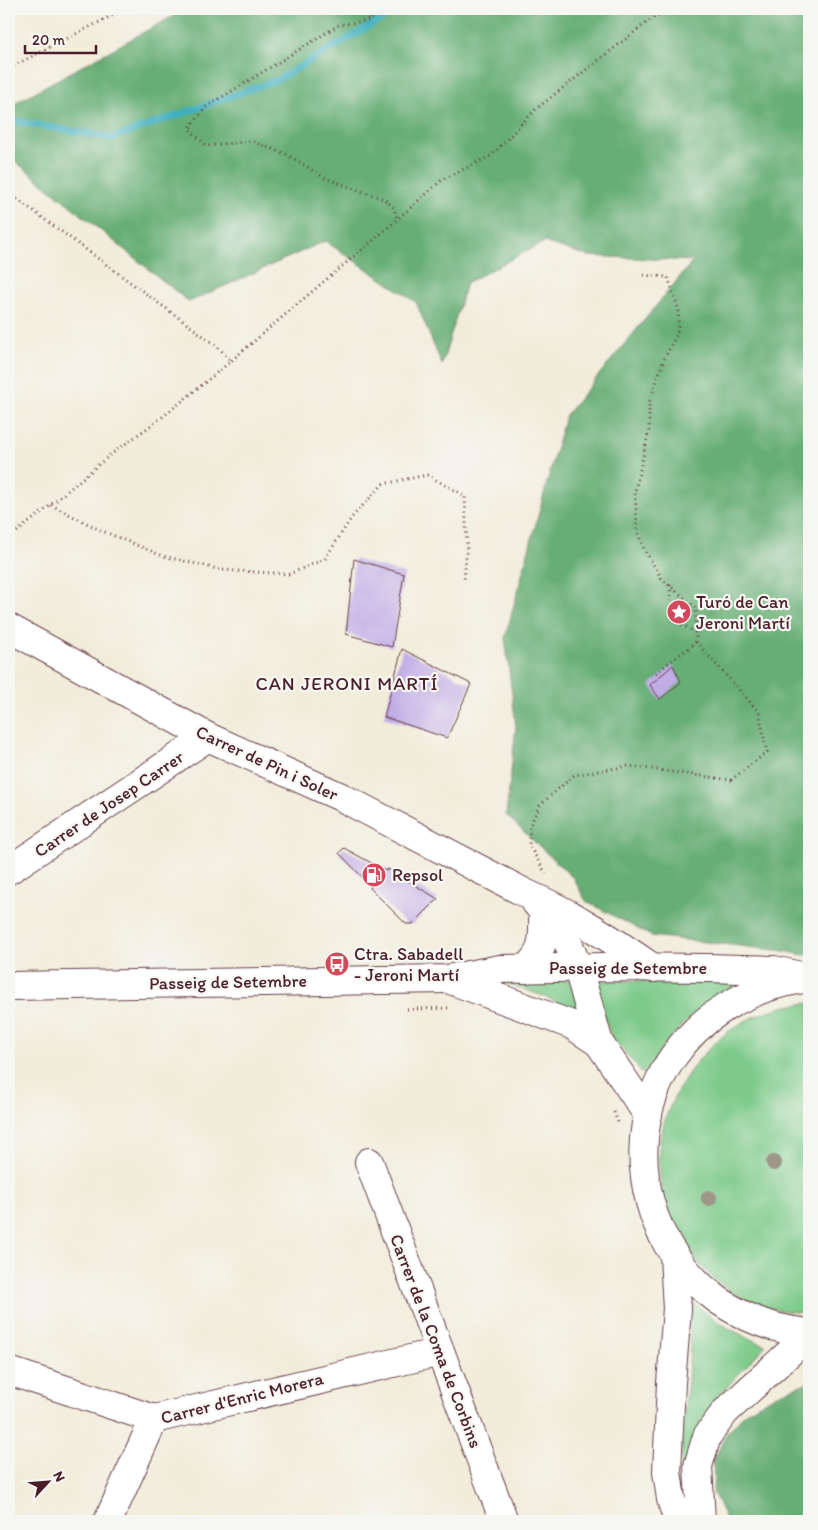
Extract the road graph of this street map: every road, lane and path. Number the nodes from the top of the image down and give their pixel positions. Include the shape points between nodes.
1 (125, 9) edge
2 (376, 9) edge
3 (671, 9) edge
4 (9, 68) edge
5 (9, 193) edge
6 (397, 220) junction
7 (641, 275) dead end
8 (231, 361) junction
9 (51, 505) junction
10 (9, 538) edge
11 (464, 580) dead end
12 (670, 585) junction
13 (9, 628) edge
14 (696, 634) junction
15 (696, 642) junction
16 (656, 673) dead end
17 (208, 738) junction
18 (9, 870) edge
19 (551, 878) dead end
20 (536, 902) junction
21 (578, 968) junction
22 (653, 968) junction
23 (525, 969) junction
24 (809, 978) edge
25 (447, 979) junction
26 (9, 986) edge
27 (455, 1008) dead end
28 (407, 1009) dead end
29 (599, 1043) junction
30 (612, 1108) dead end
31 (648, 1115) junction
32 (621, 1132) dead end
33 (368, 1162) dead end
34 (674, 1255) junction
35 (808, 1333) edge
36 (440, 1352) junction
37 (9, 1371) edge
38 (154, 1419) junction
39 (809, 1515) edge
40 (108, 1521) edge
41 (504, 1521) edge
42 (678, 1521) edge
43 (701, 1521) edge
44 (798, 1521) edge

1 - 4 path
2 - 6 path via 371,20 339,25 206,107 189,129 207,146 251,141 286,154 328,178 384,199 394,208
3 - 6 path via 650,20 536,109 492,155 442,180
5 - 8 path via 216,346
6 - 8 path
7 - 12 path via 668,276 679,311 676,334 649,403 649,431 634,490 638,530 644,549 662,579
8 - 9 path
9 - 10 path
9 - 11 path via 100,530 164,556 222,570 289,574 325,559 352,517 383,484 427,475 465,496 467,547
12 - 14 path via 696,608
12 - 14 path via 672,619
13 - 17 street, Carrer de Pin i Soler
14 - 15 path
15 - 16 path
15 - 19 path via 760,712 767,752 731,780 628,766 574,775 540,805 530,825 529,845
17 - 18 street, Carrer de Josep Carrer
17 - 20 street, Carrer de Pin i Soler via 341,797
20 - 21 street, Carrer de Pin i Soler via 567,940
20 - 22 street, Carrer de Pin i Soler via 548,903 612,939
20 - 23 street via 543,941 535,960
21 - 22 street, Passeig de Setembre
21 - 23 street, Passeig de Setembre
21 - 29 street, Carrer de Pin i Soler
22 - 24 street, Passeig de Setembre via 774,970
23 - 25 street, Passeig de Setembre via 500,969
24 - 31 street via 746,994 702,1024 668,1065
25 - 26 street, Passeig de Setembre
25 - 29 street, Passeig de Setembre via 572,1025
27 - 28 path
29 - 31 street, Passeig de Setembre
30 - 32 path
31 - 34 street via 644,1147 645,1180 652,1212
33 - 36 street, Carrer de la Coma de Corbins
34 - 35 street via 702,1287 727,1306 765,1324
34 - 42 street via 677,1308 667,1472
35 - 43 street via 726,1412 707,1436 698,1466
36 - 38 street, Carrer d'Enric Morera
36 - 41 street, Carrer de la Coma de Corbins
37 - 38 street
38 - 40 street, Carrer d'Enric Morera
39 - 44 path

